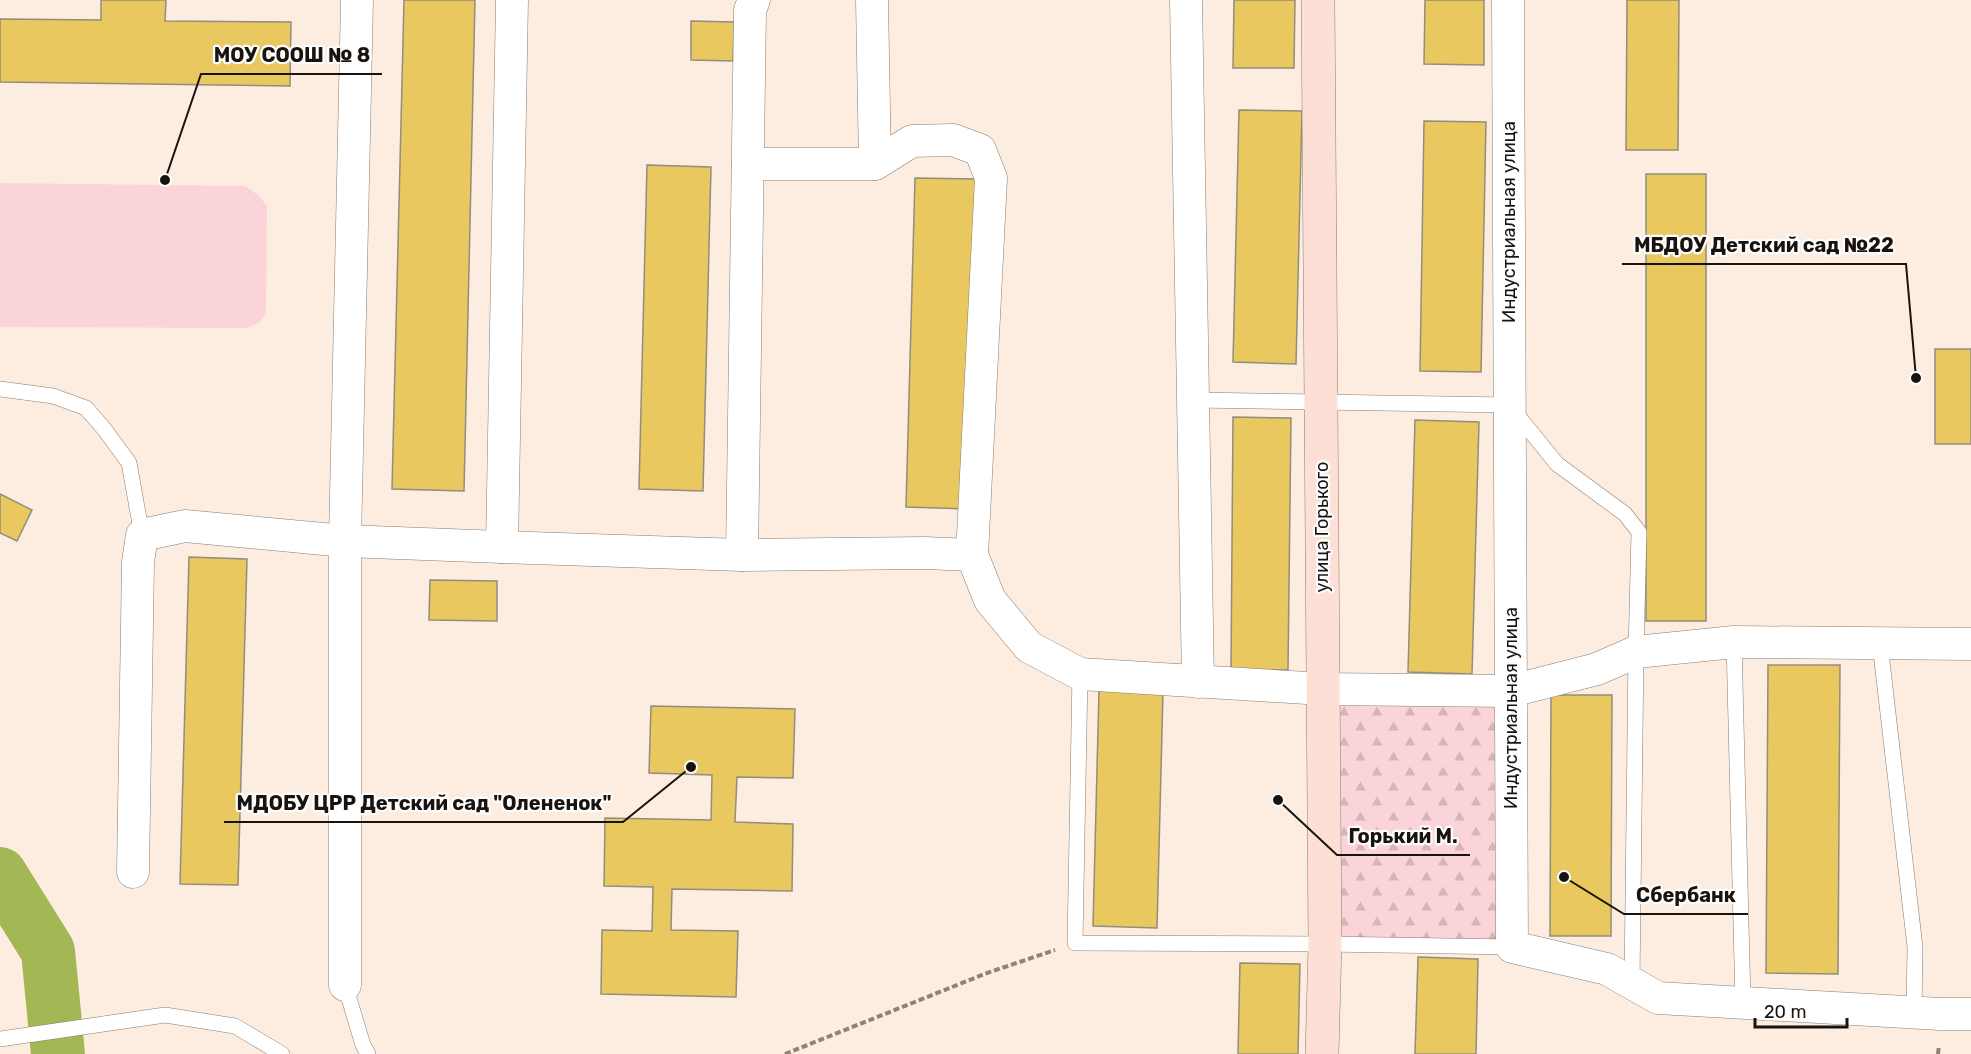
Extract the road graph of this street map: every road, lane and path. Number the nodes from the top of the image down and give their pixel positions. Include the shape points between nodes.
1 (357, 0) edge
2 (512, 0) edge
3 (754, 0) edge
4 (872, 0) edge
5 (1186, 0) edge
6 (1318, 0) edge
7 (1508, 0) edge
8 (748, 164) junction
9 (875, 164) junction
10 (0, 389) edge
11 (1194, 400) junction
12 (1321, 402) junction
13 (1509, 405) junction
14 (142, 535) junction
15 (345, 541) junction
16 (502, 547) junction
17 (742, 555) junction
18 (972, 555) junction
19 (1734, 642) junction
20 (1880, 644) junction
21 (1971, 644) edge
22 (1636, 652) junction
23 (1080, 674) junction
24 (1198, 682) junction
25 (1323, 688) junction
26 (1511, 691) junction
27 (133, 872) dead end
28 (1075, 944) junction
29 (1325, 944) junction
30 (1512, 947) junction
31 (1632, 983) junction
32 (345, 985) joint
33 (1743, 1003) junction
34 (1914, 1013) junction
35 (1971, 1014) edge
36 (0, 1040) edge
37 (282, 1054) edge
38 (368, 1054) edge
39 (785, 1054) edge
40 (1322, 1054) edge

1 - 15 street
2 - 16 street
3 - 8 street via 750,10
4 - 9 street
5 - 11 street
6 - 12 street, улица Горького
7 - 13 street, Индустриальная улица
8 - 9 street
8 - 17 street
9 - 18 street via 912,141 953,140 980,150 991,178
10 - 14 lane via 53,396 86,408 129,463
11 - 12 lane
11 - 24 street
12 - 13 lane
12 - 25 street, улица Горького
13 - 22 lane via 1557,464 1625,514 1639,532
13 - 26 street, Индустриальная улица
14 - 15 street via 185,526
14 - 27 street via 138,562
15 - 16 street
15 - 32 street
16 - 17 street
17 - 18 street
18 - 23 street via 990,600 1029,647
19 - 20 street
19 - 22 street
19 - 33 lane
20 - 21 street
20 - 34 lane via 1915,947
22 - 26 street via 1596,669
22 - 31 lane
23 - 24 street
23 - 28 lane
24 - 25 street
25 - 26 street
25 - 29 street, улица Горького
26 - 30 street, Индустриальная улица
28 - 29 lane
28 - 39 path via 987,973
29 - 30 lane
29 - 40 street, улица Горького
30 - 31 street via 1607,969
31 - 33 street via 1659,998
32 - 38 lane
33 - 34 street
34 - 35 street
36 - 37 lane via 165,1015 235,1026

